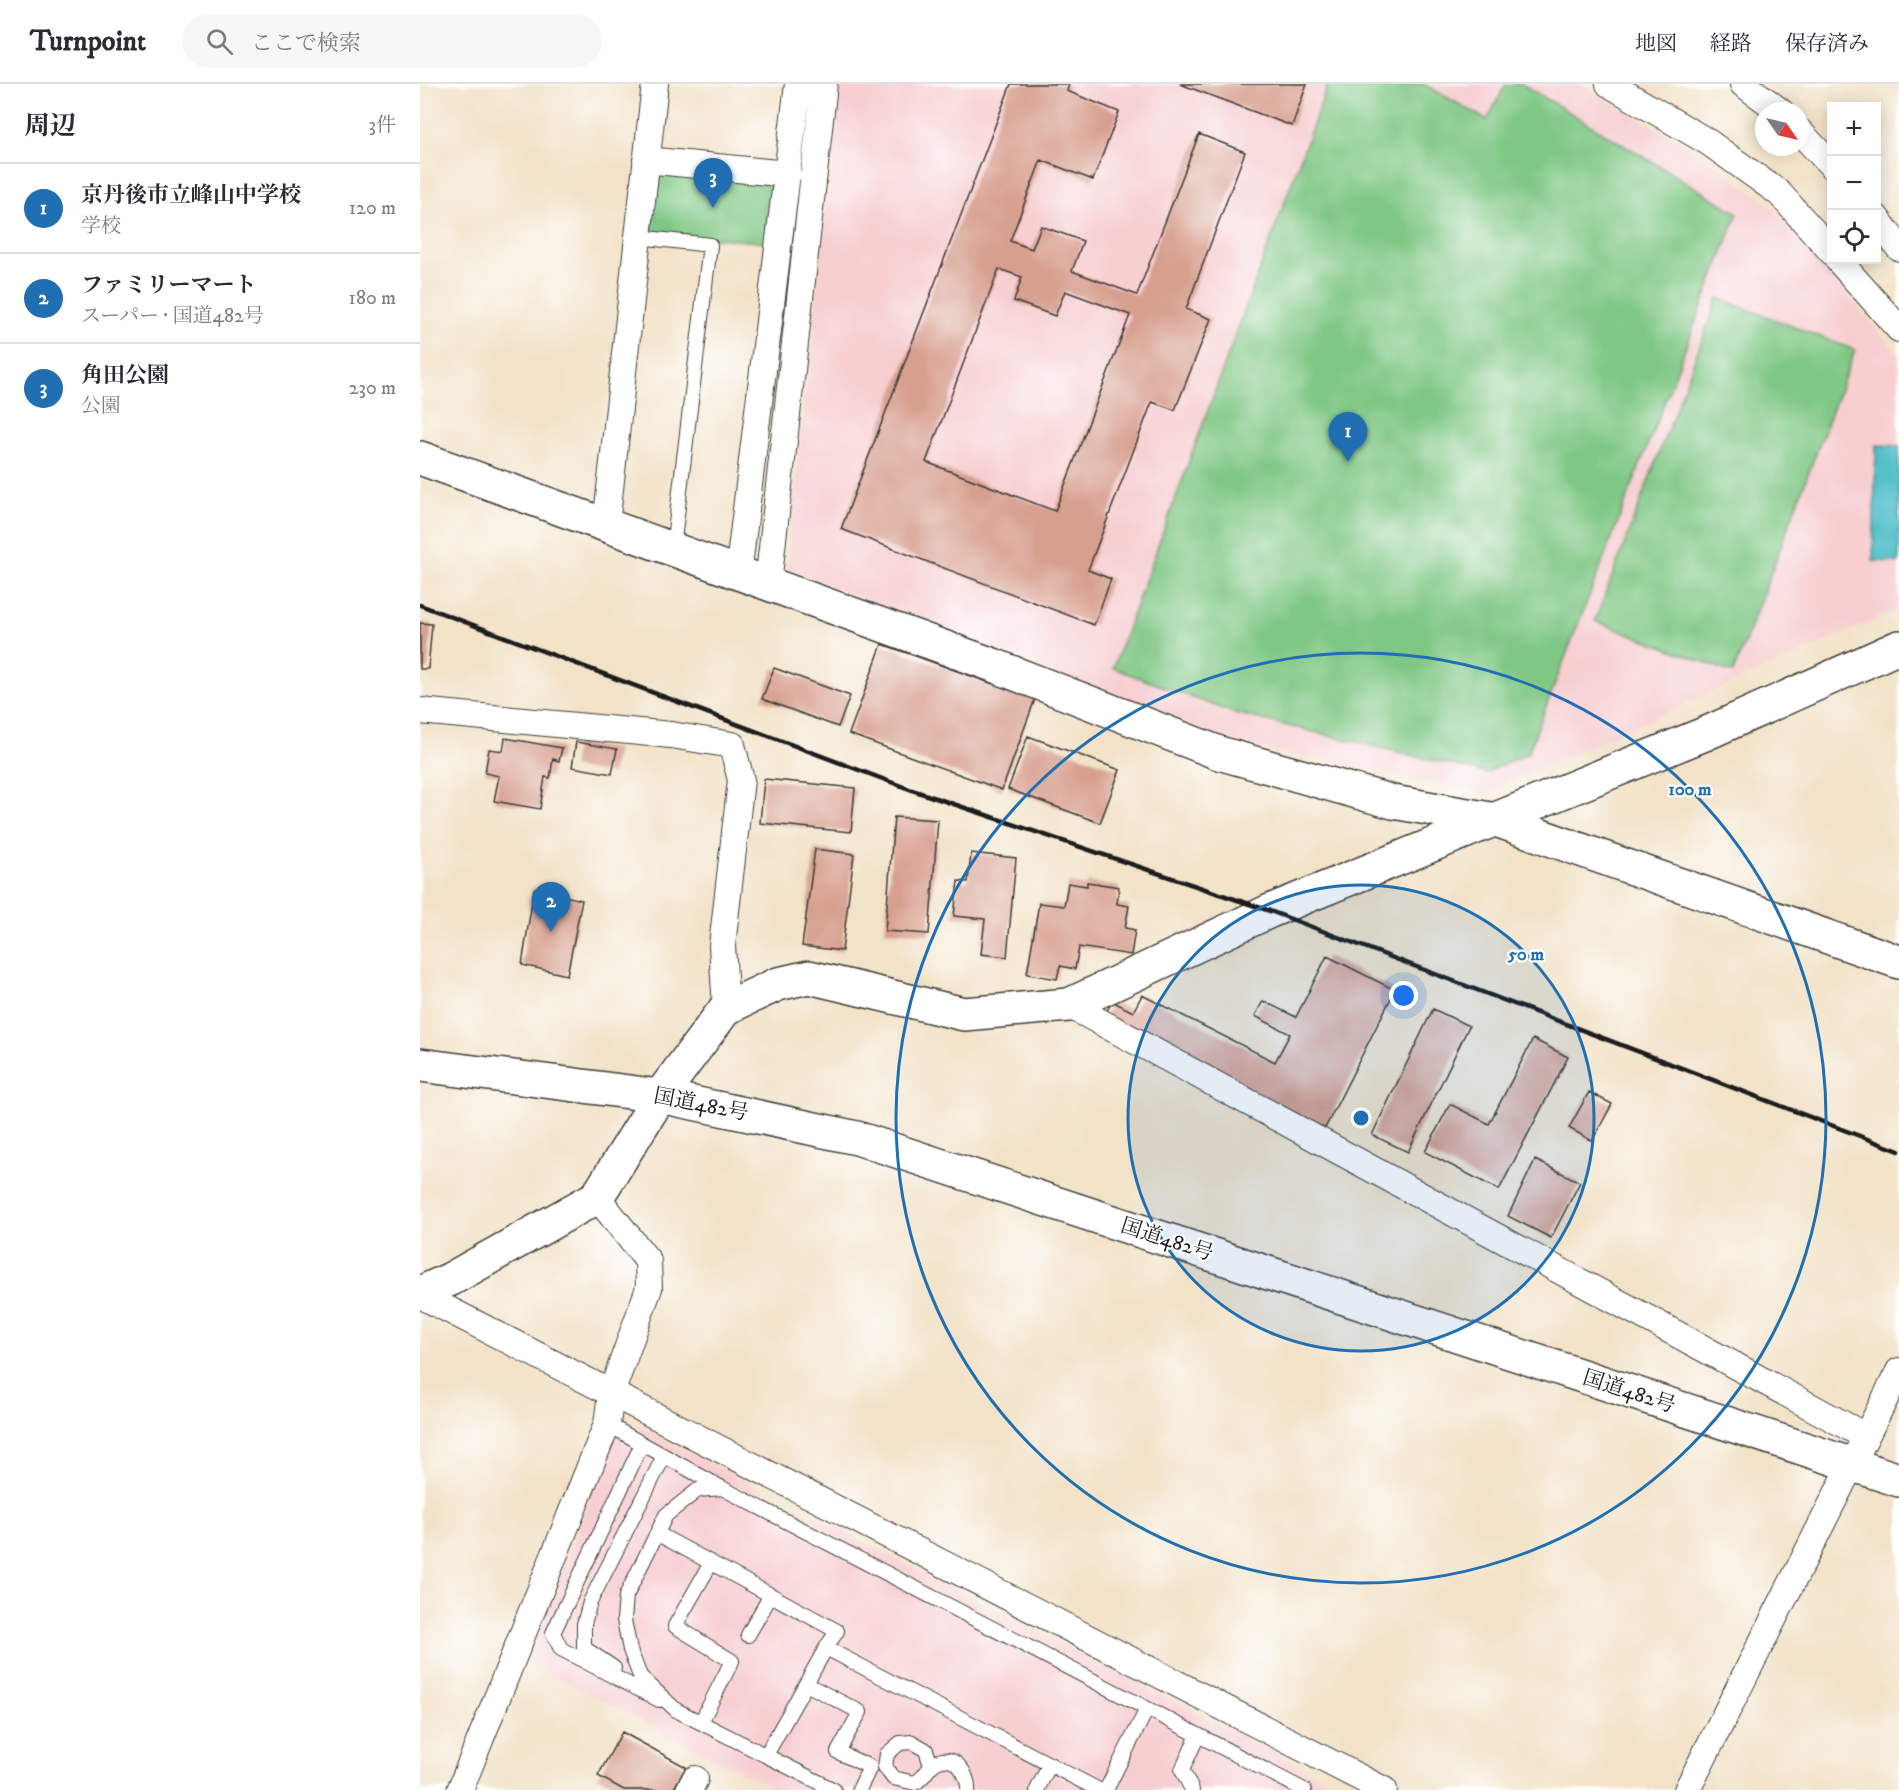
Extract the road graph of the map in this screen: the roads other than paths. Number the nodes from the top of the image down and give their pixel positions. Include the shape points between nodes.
1 (655, 84) edge
2 (798, 84) edge
3 (824, 84) edge
4 (1609, 84) edge
5 (1743, 84) edge
6 (1768, 102) edge
7 (1809, 142) edge
8 (646, 160) junction
9 (1827, 161) edge
10 (788, 174) junction
11 (1881, 224) edge
12 (638, 237) junction
13 (1827, 246) edge
14 (1899, 248) edge
15 (1841, 264) edge
16 (1899, 330) edge
17 (420, 458) edge
18 (606, 525) junction
19 (673, 548) junction
20 (753, 579) junction
21 (1899, 647) edge
22 (420, 711) edge
23 (1496, 820) junction
24 (1899, 962) edge
25 (1069, 1005) junction
26 (726, 1008) junction
27 (420, 1065) edge
28 (660, 1096) junction
29 (597, 1197) junction
30 (420, 1294) edge
31 (1899, 1371) edge
32 (611, 1394) junction
33 (608, 1424) junction
34 (642, 1444) junction
35 (1858, 1450) junction
36 (664, 1456) junction
37 (1899, 1480) edge
38 (722, 1488) junction
39 (657, 1534) junction
40 (711, 1563) junction
41 (771, 1595) junction
42 (748, 1635) dead end
43 (826, 1648) junction
44 (806, 1684) junction
45 (1148, 1709) junction
46 (676, 1710) junction
47 (701, 1722) junction
48 (1198, 1735) junction
49 (766, 1755) junction
50 (1050, 1764) junction
51 (927, 1778) edge
52 (896, 1785) edge
53 (1381, 1789) edge
54 (460, 1790) edge
55 (834, 1790) edge
56 (859, 1790) edge
57 (968, 1790) edge
58 (1037, 1790) edge
59 (1100, 1790) edge
60 (1106, 1790) edge
61 (1192, 1790) edge
62 (1304, 1790) edge
63 (1687, 1790) edge

1 - 8 street
2 - 10 street
3 - 20 street
4 - 13 street via 1708,142 1779,193
5 - 6 street
7 - 9 street
8 - 10 street
8 - 12 street
10 - 20 street
11 - 14 street
12 - 18 street
12 - 19 lane via 710,245
15 - 16 street
17 - 18 main road
18 - 19 main road
19 - 20 main road
20 - 23 main road via 993,665 1219,753 1393,802
21 - 23 main road via 1707,733
22 - 26 street via 671,735 732,745 741,780 722,946
23 - 24 main road
23 - 25 main road via 1270,911
25 - 26 main road via 964,1014 809,977 778,984
25 - 35 street
26 - 28 main road
27 - 28 main road, 国道482号
28 - 29 main road
28 - 35 main road, 国道482号 via 857,1138
29 - 30 main road
29 - 32 street via 648,1261 649,1288
30 - 32 street
31 - 35 street
32 - 33 street
32 - 53 street
33 - 34 lane
33 - 54 street
34 - 36 lane
34 - 46 lane via 553,1633 561,1649
35 - 37 main road, 国道482号
35 - 63 street
36 - 38 lane
36 - 46 lane via 590,1602 584,1624 584,1648
38 - 39 lane via 698,1490 679,1503 666,1515
38 - 45 lane
39 - 40 lane
39 - 46 lane via 626,1596 624,1620 640,1676
40 - 41 lane
40 - 47 lane via 675,1626 732,1661
41 - 42 lane
41 - 43 lane via 837,1631
43 - 44 lane
43 - 50 lane
44 - 49 lane
44 - 56 lane via 860,1712 838,1752 870,1767
45 - 48 lane
45 - 60 lane
46 - 47 lane
47 - 49 lane
48 - 61 lane via 1182,1770
48 - 62 lane
49 - 55 lane
50 - 58 lane
50 - 59 lane
51 - 52 lane
51 - 52 lane via 926,1750 912,1742 900,1743 887,1754 885,1767
51 - 57 lane via 938,1761 948,1760 960,1766 969,1779

